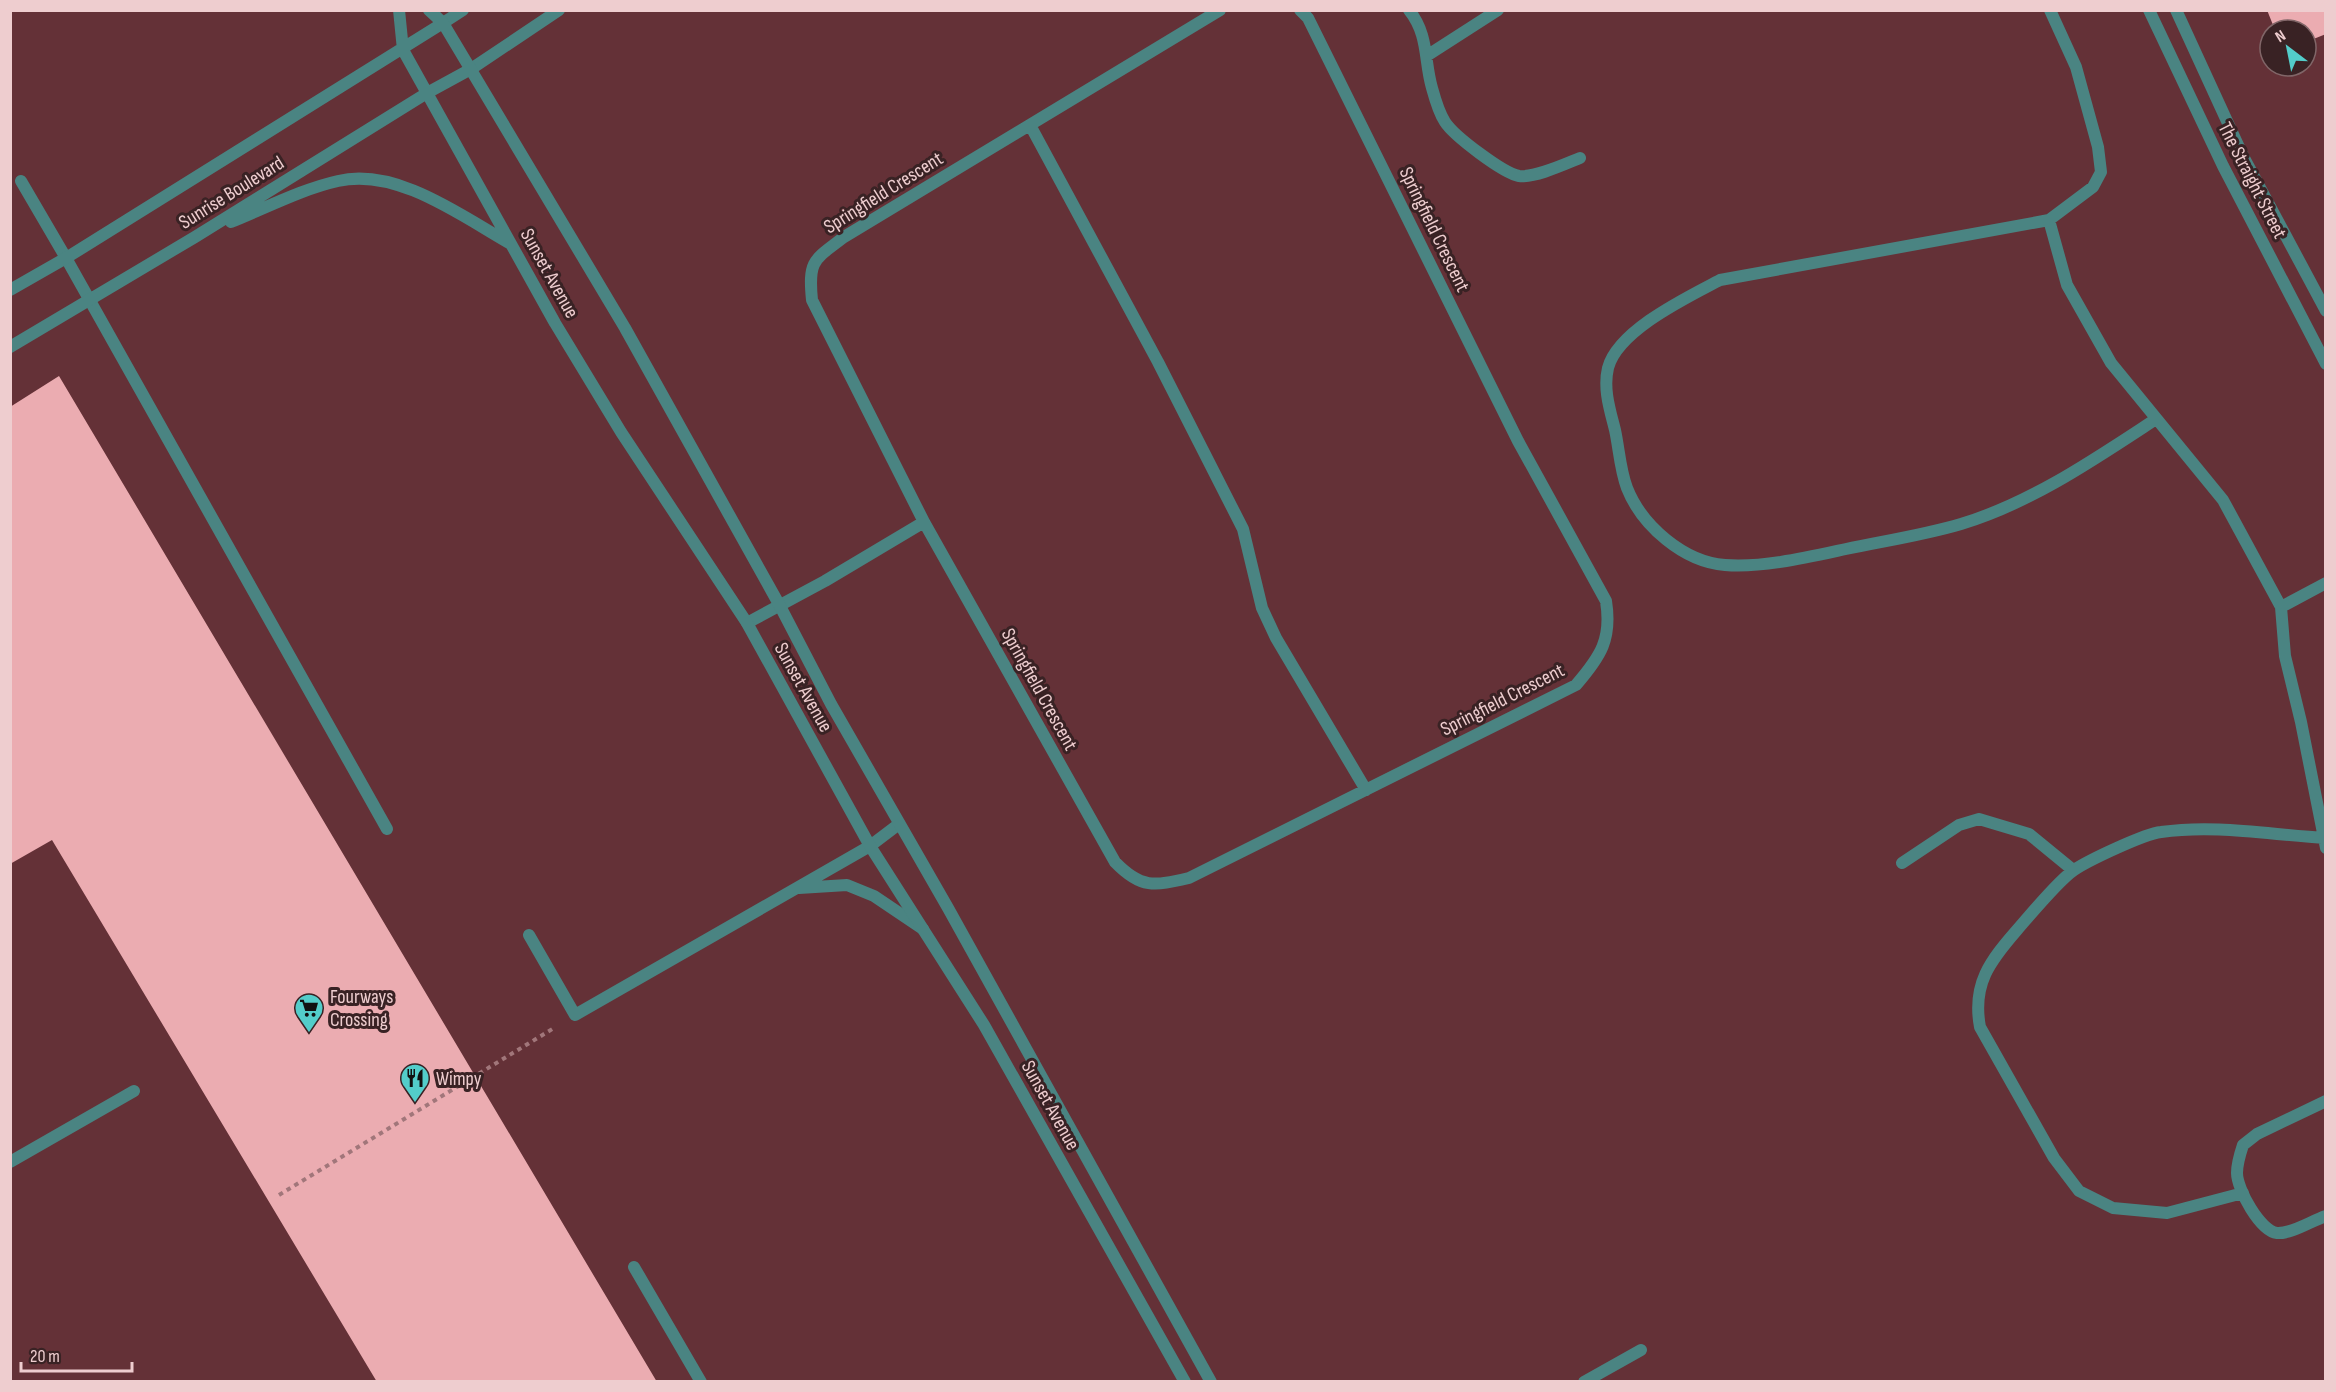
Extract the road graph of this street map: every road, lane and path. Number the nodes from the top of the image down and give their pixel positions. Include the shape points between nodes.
1 (399, 10) edge
2 (429, 10) edge
3 (463, 10) edge
4 (559, 10) edge
5 (1220, 10) edge
6 (1300, 10) edge
7 (1409, 10) edge
8 (1498, 10) edge
9 (2050, 10) edge
10 (2149, 10) edge
11 (2176, 10) edge
12 (443, 23) junction
13 (403, 50) junction
14 (1428, 55) junction
15 (471, 69) junction
16 (427, 93) junction
17 (1030, 125) junction
18 (1580, 158) dead end
19 (21, 181) dead end
20 (2049, 220) junction
21 (195, 237) junction
22 (512, 245) junction
23 (66, 258) junction
24 (10, 290) edge
25 (90, 300) junction
26 (2325, 311) edge
27 (10, 347) edge
28 (2325, 364) edge
29 (2156, 419) junction
30 (924, 522) junction
31 (2325, 583) edge
32 (780, 606) junction
33 (2281, 607) junction
34 (747, 623) junction
35 (1366, 790) junction
36 (899, 824) junction
37 (387, 829) dead end
38 (2325, 841) edge
39 (870, 846) junction
40 (1902, 863) dead end
41 (2073, 870) junction
42 (796, 888) junction
43 (924, 930) junction
44 (529, 935) dead end
45 (575, 1015) junction
46 (134, 1091) dead end
47 (2325, 1101) edge
48 (10, 1162) edge
49 (2243, 1193) junction
50 (279, 1195) dead end
51 (2325, 1216) edge
52 (634, 1267) dead end
53 (1641, 1350) dead end
54 (701, 1382) edge
55 (1185, 1382) edge
56 (1211, 1382) edge
57 (1584, 1382) edge

1 - 13 street, Sunset Avenue
2 - 12 street, Sunset Avenue
3 - 12 street, Sunrise Boulevard
4 - 15 street, Sunrise Boulevard
5 - 17 street, Springfield Crescent
6 - 35 street, Springfield Crescent via 1308,18 1518,441 1606,601 1609,622 1604,647 1576,685
7 - 14 street
8 - 14 street
9 - 20 street via 2076,67 2101,172 2093,187
10 - 28 street, The Straight Street via 2223,166
11 - 26 street, The Straight Street via 2243,156
12 - 13 street, Sunrise Boulevard
12 - 15 street, Sunset Avenue
13 - 16 street, Sunset Avenue
13 - 23 street, Sunrise Boulevard
14 - 18 street via 1431,87 1446,124 1497,166 1519,176 1544,172
15 - 16 street, Sunrise Boulevard
15 - 32 street, Sunset Avenue via 625,328
16 - 21 street, Sunrise Boulevard
16 - 22 street, Sunset Avenue
17 - 30 street, Springfield Crescent via 844,237 822,254 810,274 812,300
17 - 35 street via 1243,529 1262,608 1276,638
19 - 23 street
20 - 29 street via 2067,285 2084,317 2111,363
20 - 29 street via 1720,280 1672,306 1631,335 1608,367 1606,392 1627,487 1644,517 1689,555 1725,566 1789,561 1961,524 2014,503 2089,463
21 - 22 street via 339,180 372,179 405,186
21 - 25 street, Sunrise Boulevard
22 - 34 street, Sunset Avenue via 621,432
23 - 24 street, Sunrise Boulevard
23 - 25 street
25 - 27 street, Sunrise Boulevard
25 - 37 street
29 - 33 street via 2223,500
30 - 32 street
30 - 35 street, Springfield Crescent via 1115,862 1140,883 1163,884 1189,878
31 - 33 street
32 - 34 street
32 - 36 street, Sunset Avenue
33 - 38 street via 2285,656
34 - 39 street, Sunset Avenue
36 - 39 street
36 - 56 street, Sunset Avenue
38 - 41 street via 2219,830 2159,832
39 - 42 street
39 - 43 street, Sunset Avenue
40 - 41 street via 1959,825 1979,819 2029,834
41 - 49 street via 1995,956 1979,988 1976,1007 1980,1027 2054,1158 2079,1191 2113,1209 2167,1213
42 - 43 street via 847,885 874,896
42 - 45 street
43 - 55 street, Sunset Avenue via 984,1025
44 - 45 street
45 - 50 path
46 - 48 street
47 - 49 street via 2257,1134 2243,1145 2237,1175
49 - 51 street via 2261,1225 2275,1233
52 - 54 street
53 - 57 street

